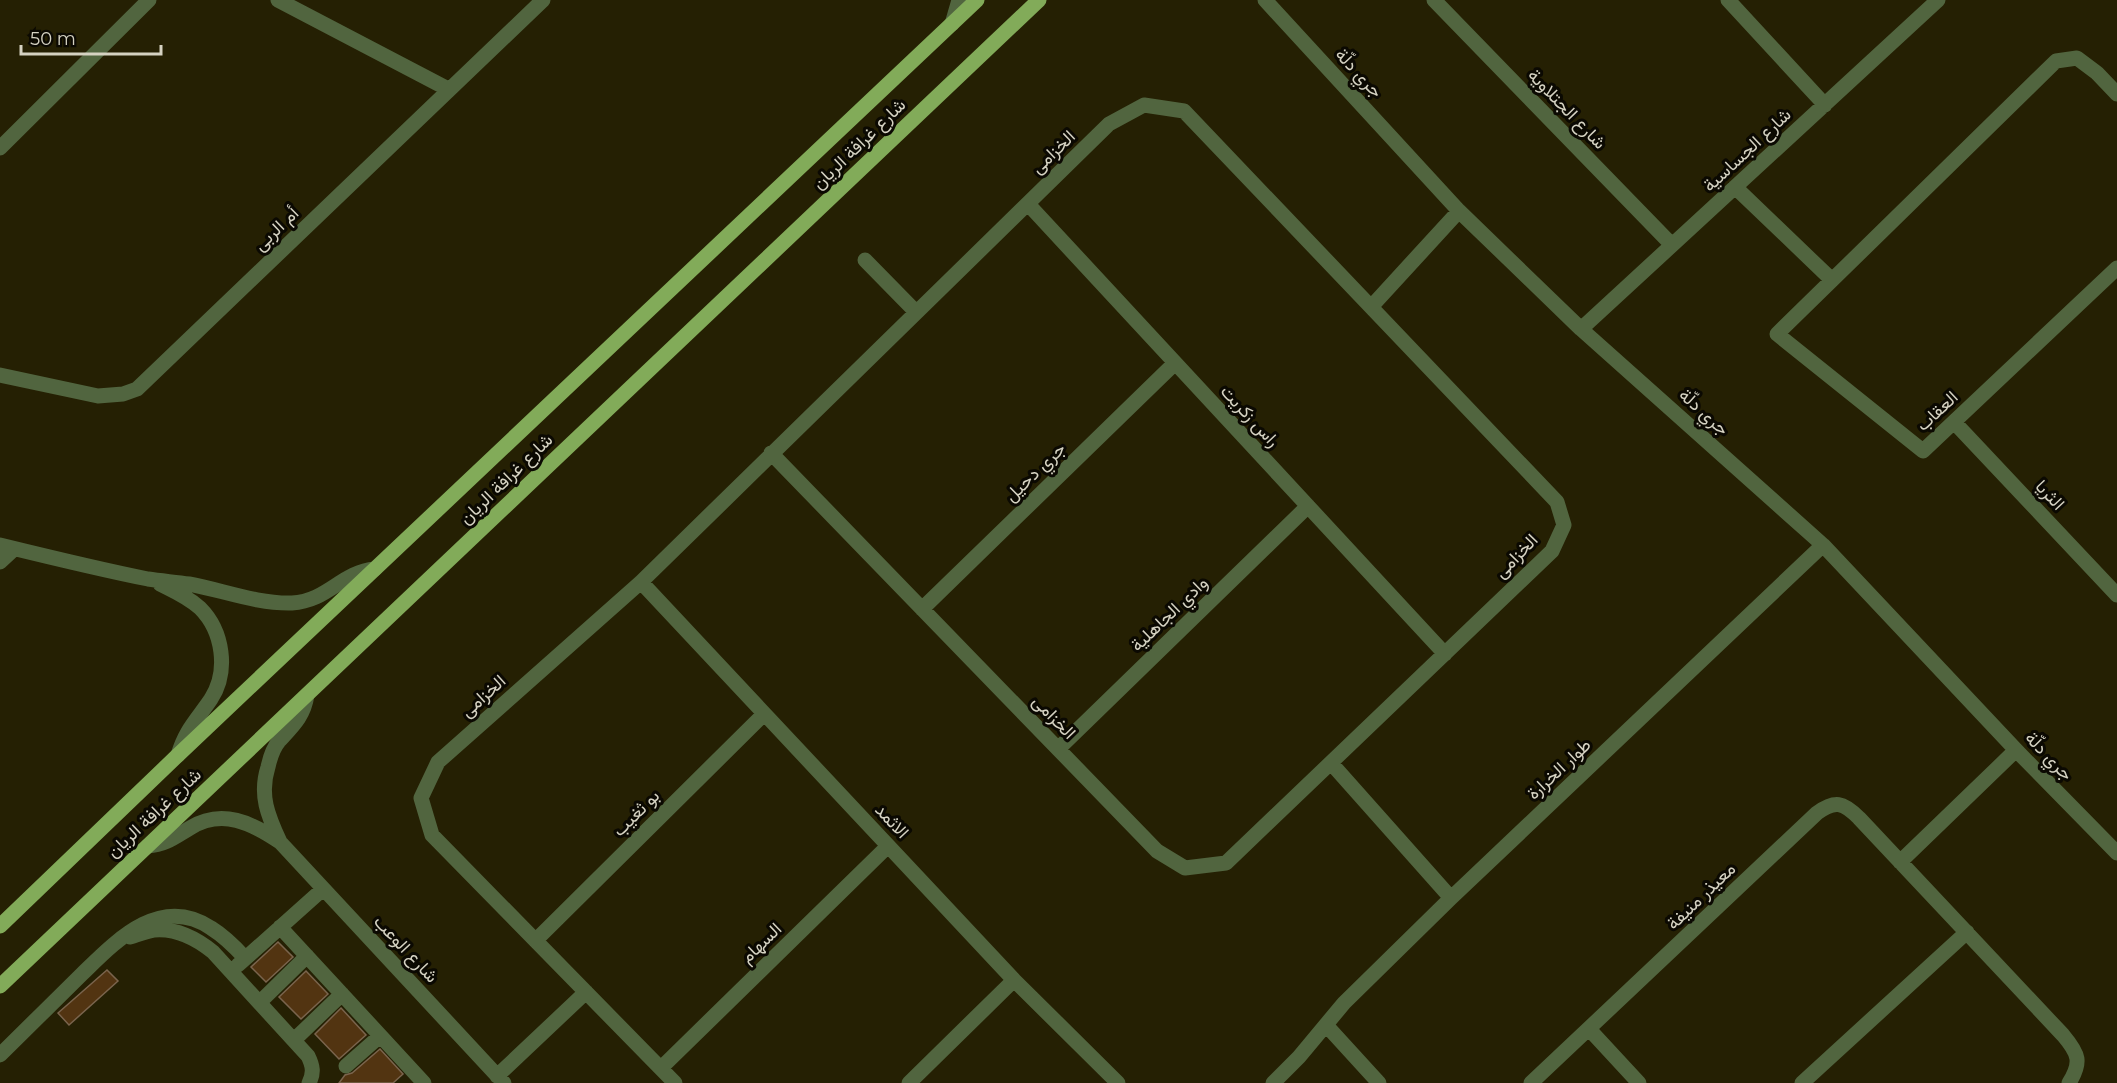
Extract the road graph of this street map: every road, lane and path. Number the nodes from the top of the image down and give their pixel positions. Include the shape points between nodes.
1 (149, 0) edge
2 (278, 0) edge
3 (543, 0) edge
4 (959, 0) edge
5 (977, 0) edge
6 (1039, 0) edge
7 (1265, 0) edge
8 (1434, 0) edge
9 (1728, 0) edge
10 (1938, 0) edge
11 (952, 24) junction
12 (448, 89) junction
13 (2117, 94) edge
14 (1825, 105) junction
15 (0, 148) edge
16 (1735, 188) junction
17 (1028, 204) junction
18 (1459, 211) junction
19 (1672, 245) junction
20 (865, 260) dead end
21 (2117, 268) edge
22 (1832, 280) junction
23 (1371, 307) junction
24 (916, 312) junction
25 (1581, 329) junction
26 (1175, 363) junction
27 (0, 375) edge
28 (1954, 422) junction
29 (771, 453) junction
30 (1308, 506) junction
31 (1823, 545) junction
32 (7, 547) edge
33 (0, 562) edge
34 (375, 569) junction
35 (149, 579) junction
36 (641, 582) junction
37 (2117, 596) edge
38 (922, 609) junction
39 (1445, 654) junction
40 (307, 694) junction
41 (764, 714) junction
42 (1058, 749) junction
43 (2016, 750) junction
44 (178, 755) junction
45 (1331, 763) junction
46 (280, 842) junction
47 (148, 846) junction
48 (888, 846) junction
49 (2117, 853) edge
50 (1900, 862) junction
51 (323, 889) junction
52 (1451, 898) junction
53 (0, 926) edge
54 (280, 927) junction
55 (1967, 932) junction
56 (536, 940) junction
57 (116, 942) junction
58 (307, 956) junction
59 (245, 958) junction
60 (232, 970) junction
61 (1014, 980) junction
62 (0, 986) edge
63 (586, 992) junction
64 (342, 994) junction
65 (260, 1002) junction
66 (1326, 1025) junction
67 (1589, 1029) junction
68 (381, 1035) junction
69 (294, 1040) junction
70 (0, 1054) edge
71 (346, 1066) dead end
72 (661, 1068) junction
73 (501, 1079) edge
74 (418, 1081) edge
75 (309, 1083) edge
76 (675, 1083) edge
77 (909, 1083) edge
78 (1118, 1083) edge
79 (1273, 1083) edge
80 (1379, 1083) edge
81 (1531, 1083) edge
82 (1639, 1083) edge
83 (1802, 1083) edge
84 (2069, 1083) edge

1 - 15 street
2 - 12 street
3 - 12 street, أم الربى
4 - 11 street
5 - 11 main road, شارع غرافة الريان
6 - 40 main road, شارع غرافة الريان
7 - 18 street, جري دلّة
8 - 19 street, شارع الجتلاوية
9 - 14 street
10 - 14 street, شارع الجساسية
11 - 34 main road, شارع غرافة الريان
12 - 27 street, أم الربى via 137,389 98,396
13 - 22 street, العقاب via 2077,58 2056,61
14 - 16 street, شارع الجساسية
16 - 19 street, شارع الجساسية
16 - 22 street
17 - 23 street, الخزامى via 1109,124 1144,105 1184,111
17 - 24 street, الخزامى
17 - 26 street, راس زكريت
18 - 23 street
18 - 25 street, جري دلّة
19 - 25 street, شارع الجساسية
20 - 24 street
21 - 28 street, العقاب
22 - 28 street, العقاب via 1777,334 1923,450
23 - 39 street, الخزامى via 1557,502 1564,525 1552,551
24 - 29 street, الخزامى
25 - 31 street, جري دلّة
26 - 30 street, راس زكريت
26 - 38 street, جري دحيل
28 - 37 street, الثريا
29 - 36 street, الخزامى
29 - 38 street, الخزامى
30 - 39 street, راس زكريت
30 - 42 street, وادي الجاهلية
31 - 43 street, جري دلّة
31 - 52 street, طوار الخرارة
32 - 33 street
32 - 35 street
34 - 35 street via 353,574 327,593 293,603
34 - 44 main road, شارع غرافة الريان
35 - 44 street via 188,598 201,609 219,638 221,665 215,690 190,725
36 - 41 street, الاثمد
36 - 56 street, الخزامى via 438,762 421,798 432,835
38 - 42 street, الخزامى
39 - 45 street, الخزامى
40 - 46 street, شارع الوعب via 300,718 271,755 264,779 267,815
40 - 47 main road, شارع غرافة الريان
41 - 48 street, الاثمد
41 - 56 street, بو ثغيب
42 - 45 street, الخزامى via 1156,851 1185,868 1226,863
43 - 49 street, جري دلّة
43 - 50 street
44 - 53 main road, شارع غرافة الريان
45 - 52 street
46 - 47 street, شارع الوعب via 240,820 225,818 201,822 168,842
46 - 51 street, شارع الوعب
47 - 62 main road, شارع غرافة الريان
48 - 61 street, الاثمد
48 - 72 street, السهام
50 - 55 street, معيذر منيفة
50 - 67 street, معيذر منيفة via 1850,809 1838,803 1827,806
51 - 54 street
51 - 73 street, شارع الوعب
52 - 66 street, طوار الخرارة
54 - 58 street
54 - 59 street
55 - 83 street
55 - 84 street, معيذر منيفة via 2072,1045 2078,1060
56 - 63 street, الخزامى
57 - 59 street via 148,920 189,919 209,926
57 - 60 street via 155,930 176,932 197,940
57 - 70 street
58 - 64 street
58 - 65 street
59 - 60 street
60 - 65 street
61 - 77 street
61 - 78 street, الاثمد
63 - 72 street, الخزامى
63 - 73 street
64 - 68 street
64 - 69 street
65 - 69 street
66 - 79 street, طوار الخرارة
66 - 80 street
67 - 81 street, معيذر منيفة
67 - 82 street
68 - 71 street
68 - 74 street
69 - 75 street via 312,1064
72 - 76 street, الخزامى

